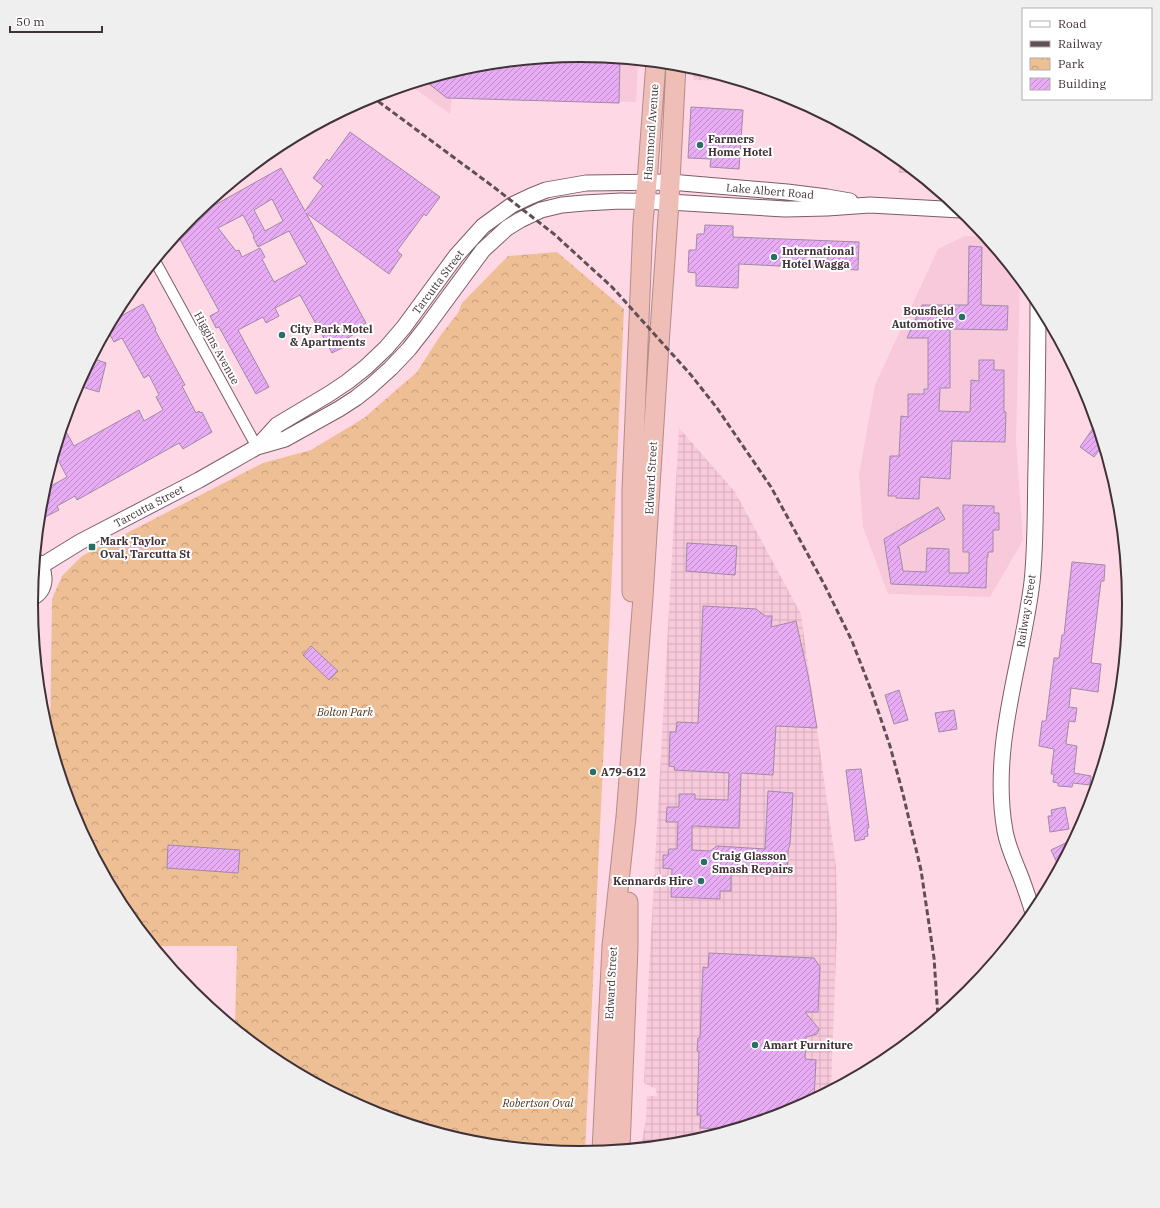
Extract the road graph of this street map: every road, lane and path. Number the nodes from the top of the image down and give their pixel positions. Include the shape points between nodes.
1 (656, 68) edge
2 (676, 71) edge
3 (647, 182) junction
4 (670, 182) junction
5 (645, 202) junction
6 (669, 202) junction
7 (870, 205) junction
8 (950, 209) edge
9 (157, 265) edge
10 (1038, 314) edge
11 (330, 394) junction
12 (307, 408) junction
13 (339, 409) junction
14 (316, 422) junction
15 (257, 447) junction
16 (40, 562) edge
17 (39, 565) edge
18 (38, 593) edge
19 (631, 755) junction
20 (626, 817) junction
21 (1032, 904) edge
22 (620, 1144) edge
23 (602, 1145) edge

1 - 3 highway, Hammond Avenue
2 - 4 highway, Hammond Avenue
3 - 4 street, Tarcutta Street
3 - 5 highway, Hammond Avenue
3 - 11 street, Tarcutta Street via 586,182 546,190 498,214 483,226 456,256 386,348
4 - 6 highway, Hammond Avenue
4 - 7 street, Lake Albert Road via 787,192
5 - 6 street, Tarcutta Street
5 - 13 street, Tarcutta Street via 562,205 541,210 507,228 483,250 409,349 370,387
5 - 19 highway, Edward Street via 632,490
6 - 7 street, Lake Albert Road via 785,209
6 - 19 highway, Edward Street
7 - 8 street, Lake Albert Road
9 - 15 street, Higgins Avenue
10 - 21 street, Railway Street via 1032,575 1007,713 1000,780 1005,833
11 - 12 street, Tarcutta Street
11 - 13 street
12 - 14 street
12 - 15 street, Tarcutta Street via 277,425
13 - 14 street, Tarcutta Street
14 - 15 street, Tarcutta Street via 285,439
15 - 16 street, Tarcutta Street via 199,480
17 - 18 street via 44,573 44,580
19 - 20 highway, Edward Street
20 - 22 highway, Edward Street via 628,947
20 - 23 highway, Edward Street via 612,946

